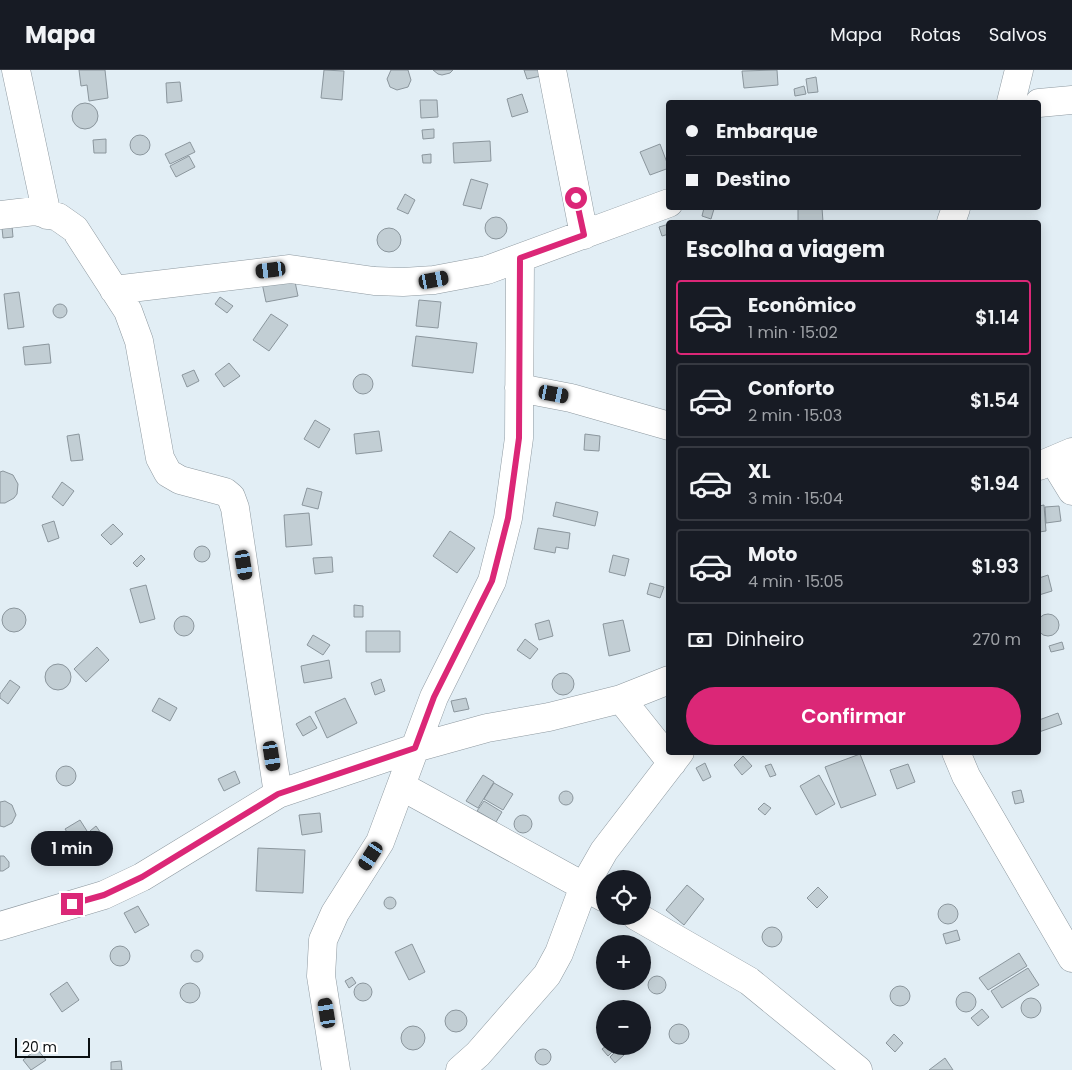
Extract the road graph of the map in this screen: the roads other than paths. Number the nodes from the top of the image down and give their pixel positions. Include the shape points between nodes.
1 (16, 70) edge
2 (552, 70) edge
3 (1019, 70) edge
4 (1012, 100) edge
5 (1072, 100) edge
6 (1041, 103) edge
7 (666, 204) edge
8 (0, 215) edge
9 (47, 215) junction
10 (584, 235) junction
11 (520, 258) junction
12 (114, 290) junction
13 (519, 388) junction
14 (666, 425) edge
15 (1055, 460) edge
16 (1072, 491) edge
17 (666, 681) edge
18 (621, 699) junction
19 (666, 747) edge
20 (415, 748) junction
21 (957, 755) edge
22 (676, 758) edge
23 (401, 786) junction
24 (278, 794) junction
25 (594, 892) edge
26 (651, 925) edge
27 (0, 926) edge
28 (1072, 958) edge
29 (336, 1070) edge
30 (460, 1070) edge
31 (858, 1070) edge

1 - 9 street
2 - 10 street
3 - 4 street
5 - 6 street
7 - 10 street
8 - 9 street via 35,211
9 - 12 street via 58,217 75,229
10 - 11 street
11 - 12 street via 487,270 434,280 374,281 290,269
11 - 13 street
12 - 24 street via 128,311 139,341 160,458 168,473 180,480 225,492 235,508
13 - 14 street via 571,398
13 - 20 street via 519,438 508,518 492,581 434,697
15 - 16 street
17 - 18 street
18 - 19 street
18 - 20 street via 487,728
20 - 23 street
20 - 24 street
21 - 28 street via 966,776
22 - 25 street via 604,851
23 - 25 street
23 - 29 street via 380,842 335,913 323,940 321,976
24 - 27 street via 142,877 104,895
25 - 30 street via 547,975
26 - 31 street via 749,981

